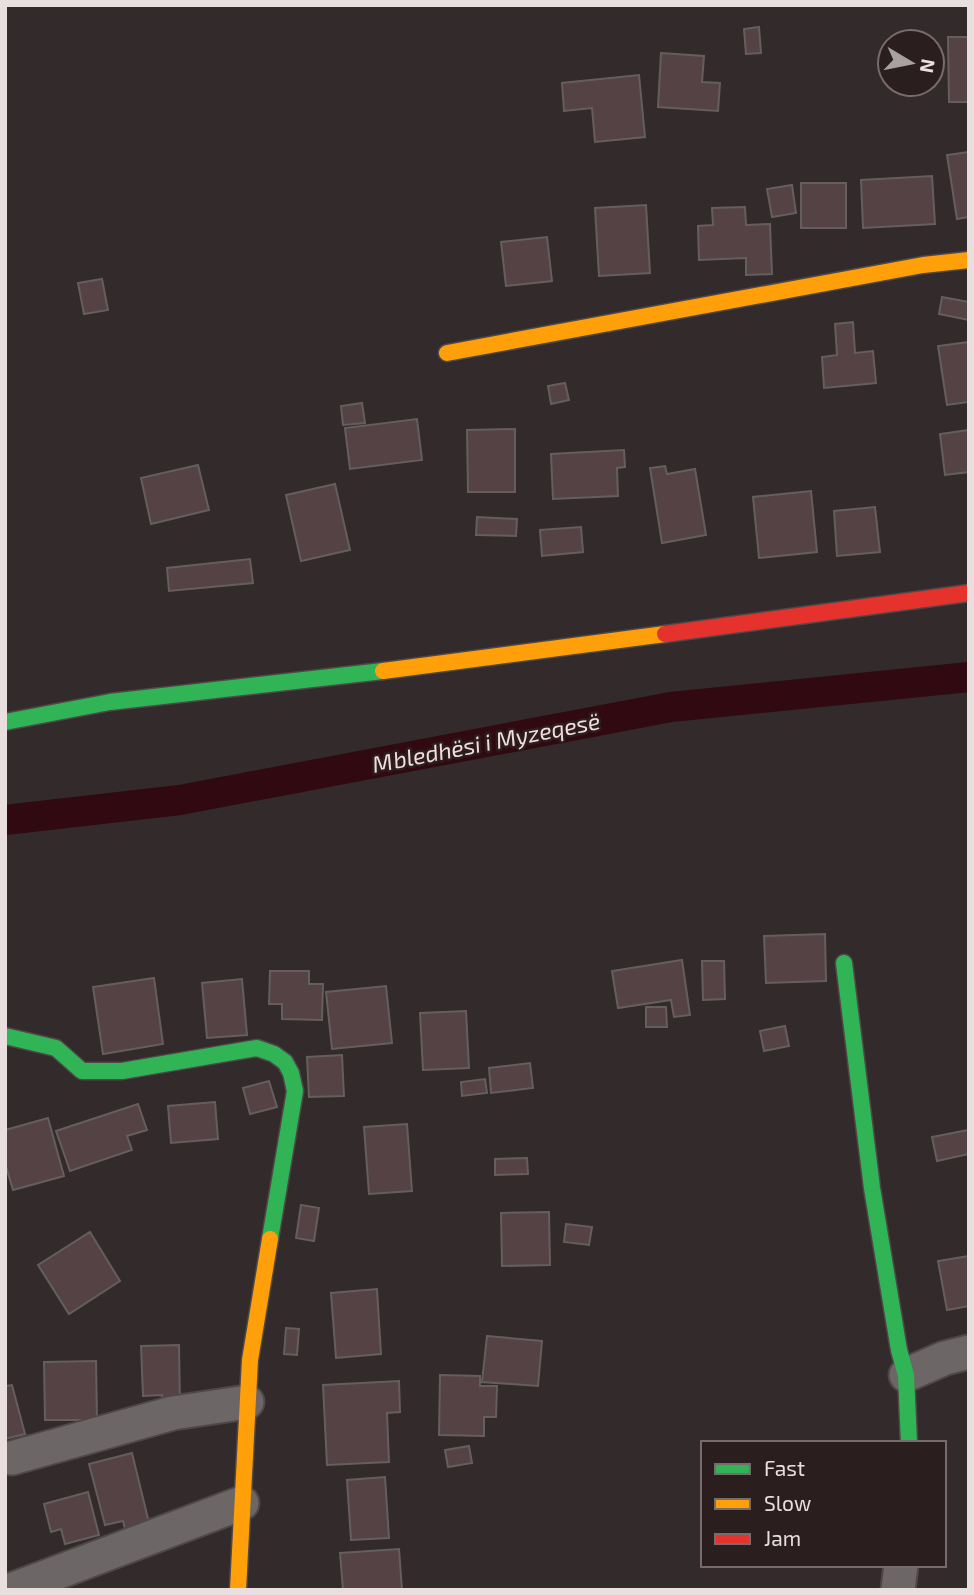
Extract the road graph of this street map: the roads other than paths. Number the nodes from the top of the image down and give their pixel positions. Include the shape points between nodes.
1 (969, 260) edge
2 (447, 353) dead end
3 (969, 593) edge
4 (5, 722) edge
5 (844, 963) dead end
6 (5, 1036) edge
7 (969, 1352) edge
8 (906, 1375) junction
9 (247, 1402) junction
10 (909, 1441) edge
11 (12, 1458) dead end
12 (242, 1503) junction
13 (901, 1567) edge
14 (11, 1590) edge
15 (238, 1590) edge
16 (898, 1590) edge

1 - 2 street
3 - 4 street via 436,665 110,702
5 - 8 street via 872,1188
6 - 9 street via 57,1048 82,1071 122,1071 257,1048 277,1053 291,1068 295,1091
7 - 8 street
8 - 10 street
9 - 11 street via 173,1413
9 - 12 street
12 - 14 street
12 - 15 street
13 - 16 street

